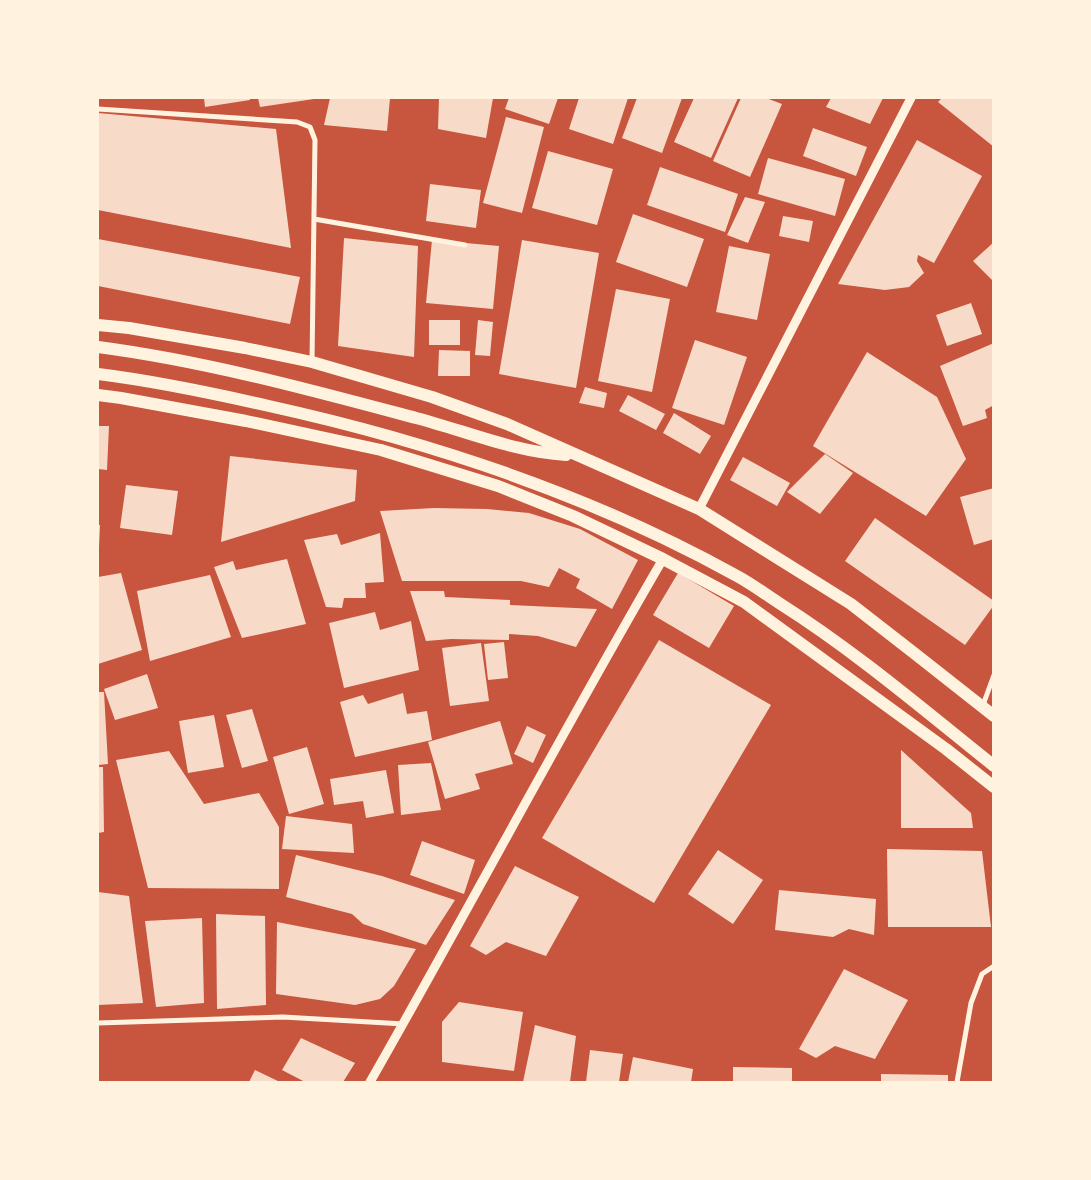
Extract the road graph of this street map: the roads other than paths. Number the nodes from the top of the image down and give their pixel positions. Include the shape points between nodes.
1 (911, 98) edge
2 (98, 109) edge
3 (314, 219) junction
4 (465, 245) dead end
5 (98, 325) edge
6 (98, 347) edge
7 (312, 362) junction
8 (98, 374) edge
9 (98, 395) edge
10 (574, 455) junction
11 (699, 509) junction
12 (663, 559) junction
13 (994, 675) edge
14 (983, 707) junction
15 (994, 716) edge
16 (994, 766) edge
17 (994, 787) edge
18 (994, 966) edge
19 (98, 1023) edge
20 (404, 1024) junction
21 (370, 1082) edge
22 (957, 1082) edge

1 - 11 street
2 - 3 street via 297,122 310,127 314,140
3 - 4 street
3 - 7 street
5 - 7 main road
6 - 10 main road via 171,358 247,375 436,423 514,447 546,454
7 - 10 main road via 432,397 507,424
8 - 16 main road via 191,389 347,423 453,455 587,504 738,577 790,610 849,650
9 - 12 main road via 246,421 381,450 498,486 573,516
10 - 11 main road
11 - 14 main road via 851,604
12 - 17 main road via 744,602
12 - 20 street
13 - 14 street
14 - 15 main road
18 - 22 street via 982,974 971,1003
19 - 20 street via 283,1017
20 - 21 street

